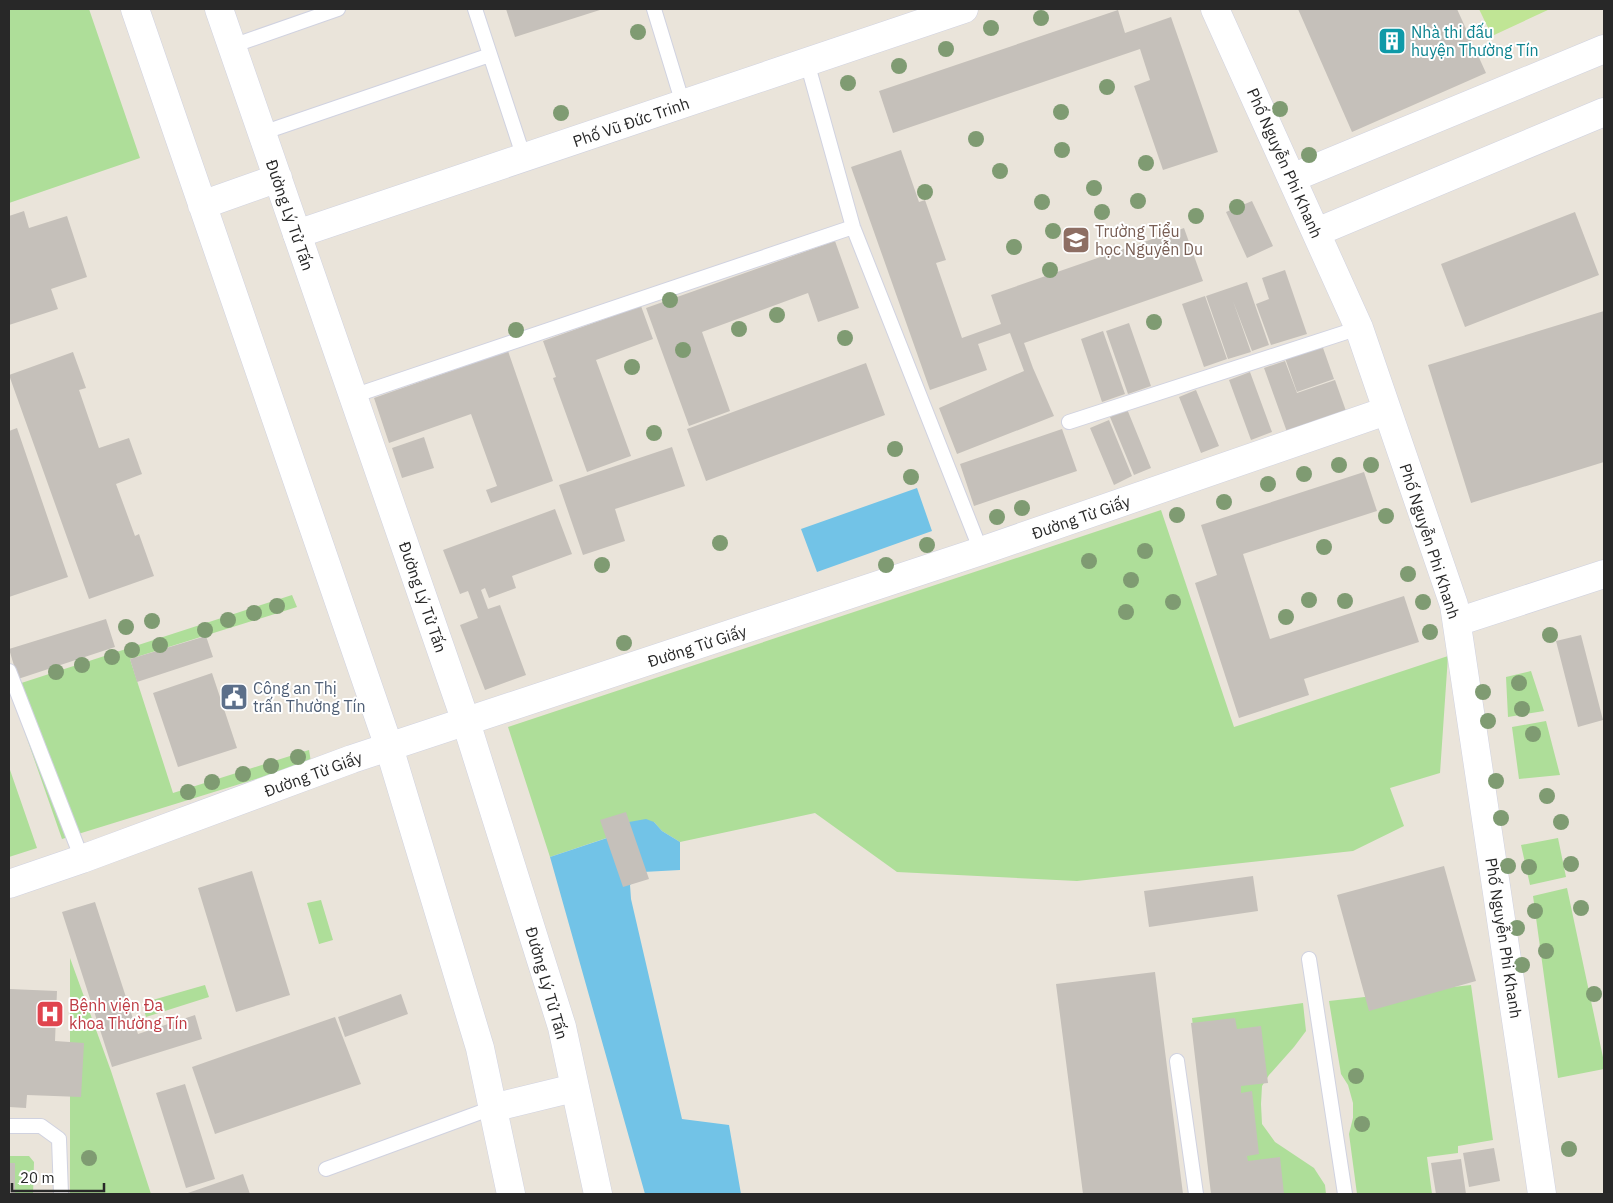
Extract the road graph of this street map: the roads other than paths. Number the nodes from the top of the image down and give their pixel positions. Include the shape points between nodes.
1 (135, 9) edge
2 (219, 9) edge
3 (338, 9) edge
4 (475, 9) edge
5 (654, 9) edge
6 (964, 9) edge
7 (1215, 9) edge
8 (232, 46) junction
9 (1604, 49) edge
10 (490, 55) junction
11 (807, 62) junction
12 (683, 104) junction
13 (1604, 112) edge
14 (262, 133) junction
15 (524, 158) junction
16 (278, 178) junction
17 (1292, 178) junction
18 (202, 205) junction
19 (853, 227) junction
20 (1317, 232) junction
21 (297, 234) junction
22 (1359, 328) junction
23 (353, 396) junction
24 (1386, 412) junction
25 (1069, 422) dead end
26 (981, 551) junction
27 (1604, 574) edge
28 (1457, 622) junction
29 (9, 671) edge
30 (466, 722) junction
31 (388, 747) junction
32 (82, 859) junction
33 (9, 884) edge
34 (1309, 960) dead end
35 (1177, 1061) dead end
36 (574, 1088) junction
37 (492, 1108) junction
38 (9, 1126) edge
39 (326, 1169) dead end
40 (60, 1194) edge
41 (511, 1194) edge
42 (598, 1194) edge
43 (1196, 1194) edge
44 (1344, 1194) edge
45 (1542, 1194) edge

1 - 18 street
2 - 8 street, Đường Lý Tử Tấn
3 - 8 lane
4 - 10 lane
5 - 12 lane
6 - 11 street, Phố Vũ Đức Trinh
7 - 17 street, Phố Nguyễn Phi Khanh
8 - 14 street, Đường Lý Tử Tấn
9 - 17 street
10 - 14 lane
10 - 15 lane
11 - 12 street, Phố Vũ Đức Trinh
11 - 19 lane
12 - 15 street, Phố Vũ Đức Trinh
13 - 20 street
14 - 16 street, Đường Lý Tử Tấn
15 - 21 street, Phố Vũ Đức Trinh
16 - 18 street
16 - 21 street, Đường Lý Tử Tấn
17 - 20 street, Phố Nguyễn Phi Khanh
18 - 31 street
19 - 23 lane
19 - 26 lane
20 - 22 street, Phố Nguyễn Phi Khanh
21 - 23 street, Đường Lý Tử Tấn
22 - 24 street, Phố Nguyễn Phi Khanh
22 - 25 lane
23 - 30 street, Đường Lý Tử Tấn
24 - 26 street, Đường Từ Giấy
24 - 28 street, Phố Nguyễn Phi Khanh via 1454,605
26 - 30 street, Đường Từ Giấy
27 - 28 street
28 - 45 street, Phố Nguyễn Phi Khanh
29 - 32 lane
30 - 31 street, Đường Từ Giấy
30 - 36 street, Đường Lý Tử Tấn via 562,1027
31 - 32 street, Đường Từ Giấy
31 - 37 street via 480,1048
32 - 33 street, Đường Từ Giấy
34 - 44 lane
35 - 43 lane
36 - 37 street
36 - 42 street, Đường Lý Tử Tấn
37 - 39 lane
37 - 41 street
38 - 40 lane via 41,1126 59,1139

